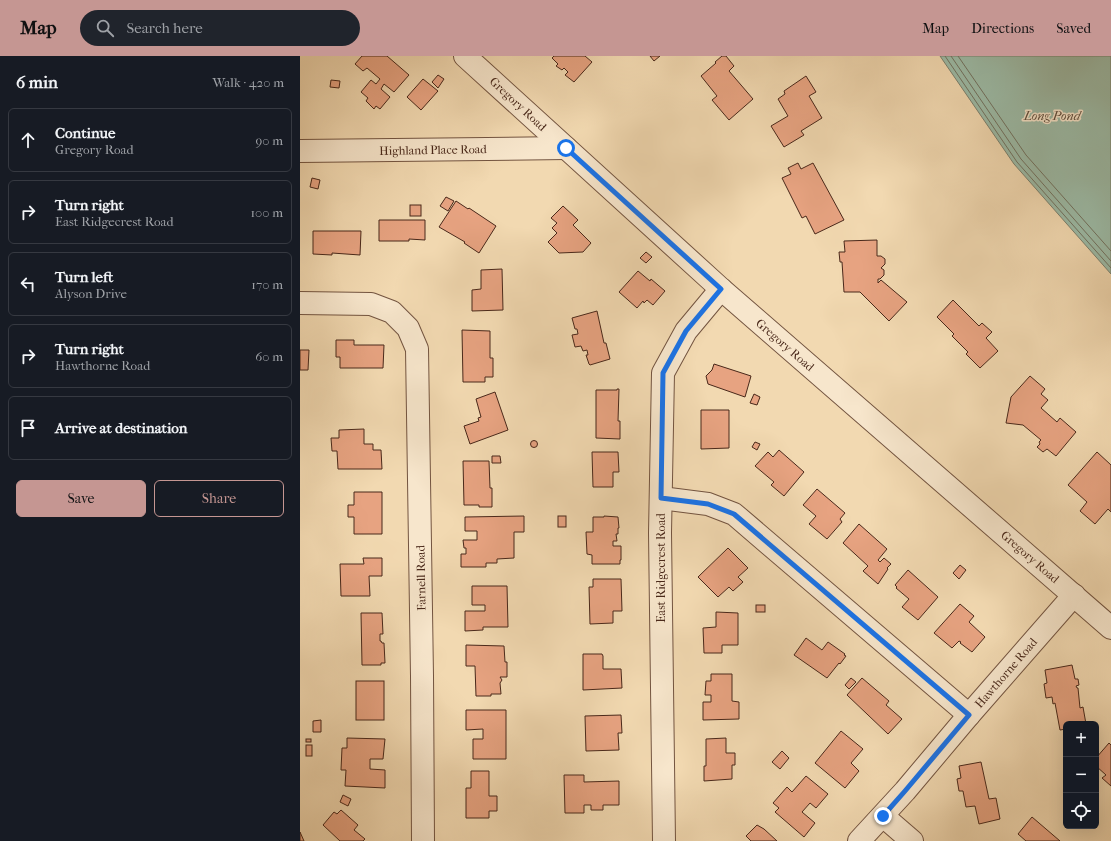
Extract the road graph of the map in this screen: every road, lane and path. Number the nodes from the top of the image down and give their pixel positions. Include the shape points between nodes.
1 (465, 56) edge
2 (566, 148) junction
3 (300, 151) edge
4 (721, 289) junction
5 (300, 303) edge
6 (661, 498) junction
7 (1074, 595) junction
8 (1111, 628) edge
9 (969, 715) junction
10 (883, 816) junction
11 (423, 841) edge
12 (664, 841) edge
13 (858, 841) edge
14 (912, 841) edge

1 - 2 street, Gregory Road
2 - 3 street, Highland Place Road
2 - 4 street, Gregory Road
4 - 6 street, East Ridgecrest Road via 686,331 663,373
4 - 7 street, Gregory Road
5 - 11 street, Farnell Road via 371,304 392,312 408,328 417,348
6 - 9 street via 708,504 734,514
6 - 12 street, East Ridgecrest Road
7 - 8 street, Gregory Road
7 - 9 street, Hawthorne Road
9 - 10 street, Hawthorne Road
10 - 13 street, Hawthorne Road
10 - 14 street

